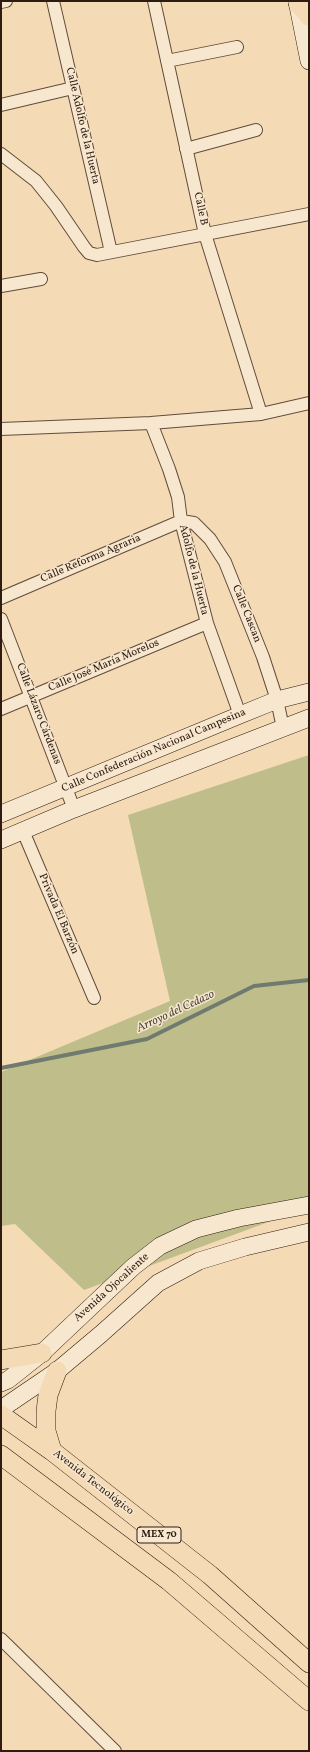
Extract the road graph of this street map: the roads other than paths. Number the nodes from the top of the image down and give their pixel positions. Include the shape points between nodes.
1 (6, 1) edge
2 (52, 1) edge
3 (154, 1) edge
4 (1, 2) edge
5 (301, 7) edge
6 (237, 47) dead end
7 (167, 61) junction
8 (309, 61) edge
9 (73, 88) junction
10 (1, 105) edge
11 (256, 130) dead end
12 (186, 149) junction
13 (1, 154) edge
14 (309, 214) edge
15 (205, 234) junction
16 (111, 252) junction
17 (41, 279) dead end
18 (1, 286) edge
19 (309, 403) edge
20 (261, 414) junction
21 (151, 424) junction
22 (1, 429) edge
23 (181, 521) junction
24 (1, 598) edge
25 (1, 619) edge
26 (207, 624) junction
27 (309, 692) edge
28 (32, 696) junction
29 (277, 700) junction
30 (1, 710) edge
31 (240, 715) junction
32 (309, 718) edge
33 (283, 728) junction
34 (66, 788) junction
35 (74, 809) junction
36 (1, 814) edge
37 (23, 831) junction
38 (1, 840) edge
39 (94, 998) dead end
40 (309, 1205) edge
41 (309, 1232) edge
42 (42, 1353) junction
43 (1, 1360) edge
44 (57, 1371) junction
45 (1, 1383) edge
46 (1, 1409) edge
47 (1, 1415) edge
48 (52, 1451) junction
49 (1, 1455) edge
50 (1, 1470) edge
51 (43, 1486) junction
52 (1, 1639) edge
53 (309, 1663) edge
54 (309, 1701) edge
55 (115, 1751) edge

1 - 4 street
2 - 9 street, Calle Adolfo de la Huerta
3 - 7 street, Calle B
5 - 8 street
6 - 7 street
7 - 12 street, Calle B
9 - 10 street
9 - 16 street, Calle Adolfo de la Huerta
11 - 12 street
12 - 15 street, Calle B
13 - 16 street via 36,181 89,253 97,255
14 - 15 street
15 - 16 street
15 - 20 street, Calle B
17 - 18 street
19 - 20 street
20 - 21 street
21 - 22 street
21 - 23 street, Adolfo de la Huerta via 178,497
23 - 24 street, Calle Reforma Agraria
23 - 26 street, Adolfo de la Huerta
23 - 29 street, Calle Cascan via 194,523 210,538 225,562 263,657
25 - 28 street, Calle Lázaro Cárdenas
26 - 28 street, Calle José María Morelos
26 - 31 street, Adolfo de la Huerta
27 - 29 street, Calle Confederación Nacional Campesina
28 - 30 street, Calle José María Morelos
28 - 34 street, Calle Lázaro Cárdenas
29 - 31 street, Calle Confederación Nacional Campesina
29 - 33 street, Calle Cascan
31 - 34 street, Calle Confederación Nacional Campesina
32 - 33 street, Calle Confederación Nacional Campesina
33 - 35 street, Calle Confederación Nacional Campesina
34 - 35 street, Calle Lázaro Cárdenas
34 - 36 street, Calle Confederación Nacional Campesina
35 - 37 street, Calle Confederación Nacional Campesina
37 - 38 street, Calle Confederación Nacional Campesina
37 - 39 street, Privada El Barzón
40 - 42 street, Avenida Ojocaliente via 196,1229 160,1246 133,1267
41 - 44 street via 199,1261 158,1283
42 - 43 main road
42 - 45 street, Avenida Ojocaliente
44 - 46 street
44 - 48 main road via 48,1395 46,1411 46,1431
47 - 48 main road, Avenida Tecnológico / MEX 70
48 - 53 main road, Avenida Tecnológico / MEX 70 via 210,1575
49 - 51 main road, MEX 70
50 - 51 main road
51 - 54 main road, MEX 70 via 169,1581
52 - 55 street

